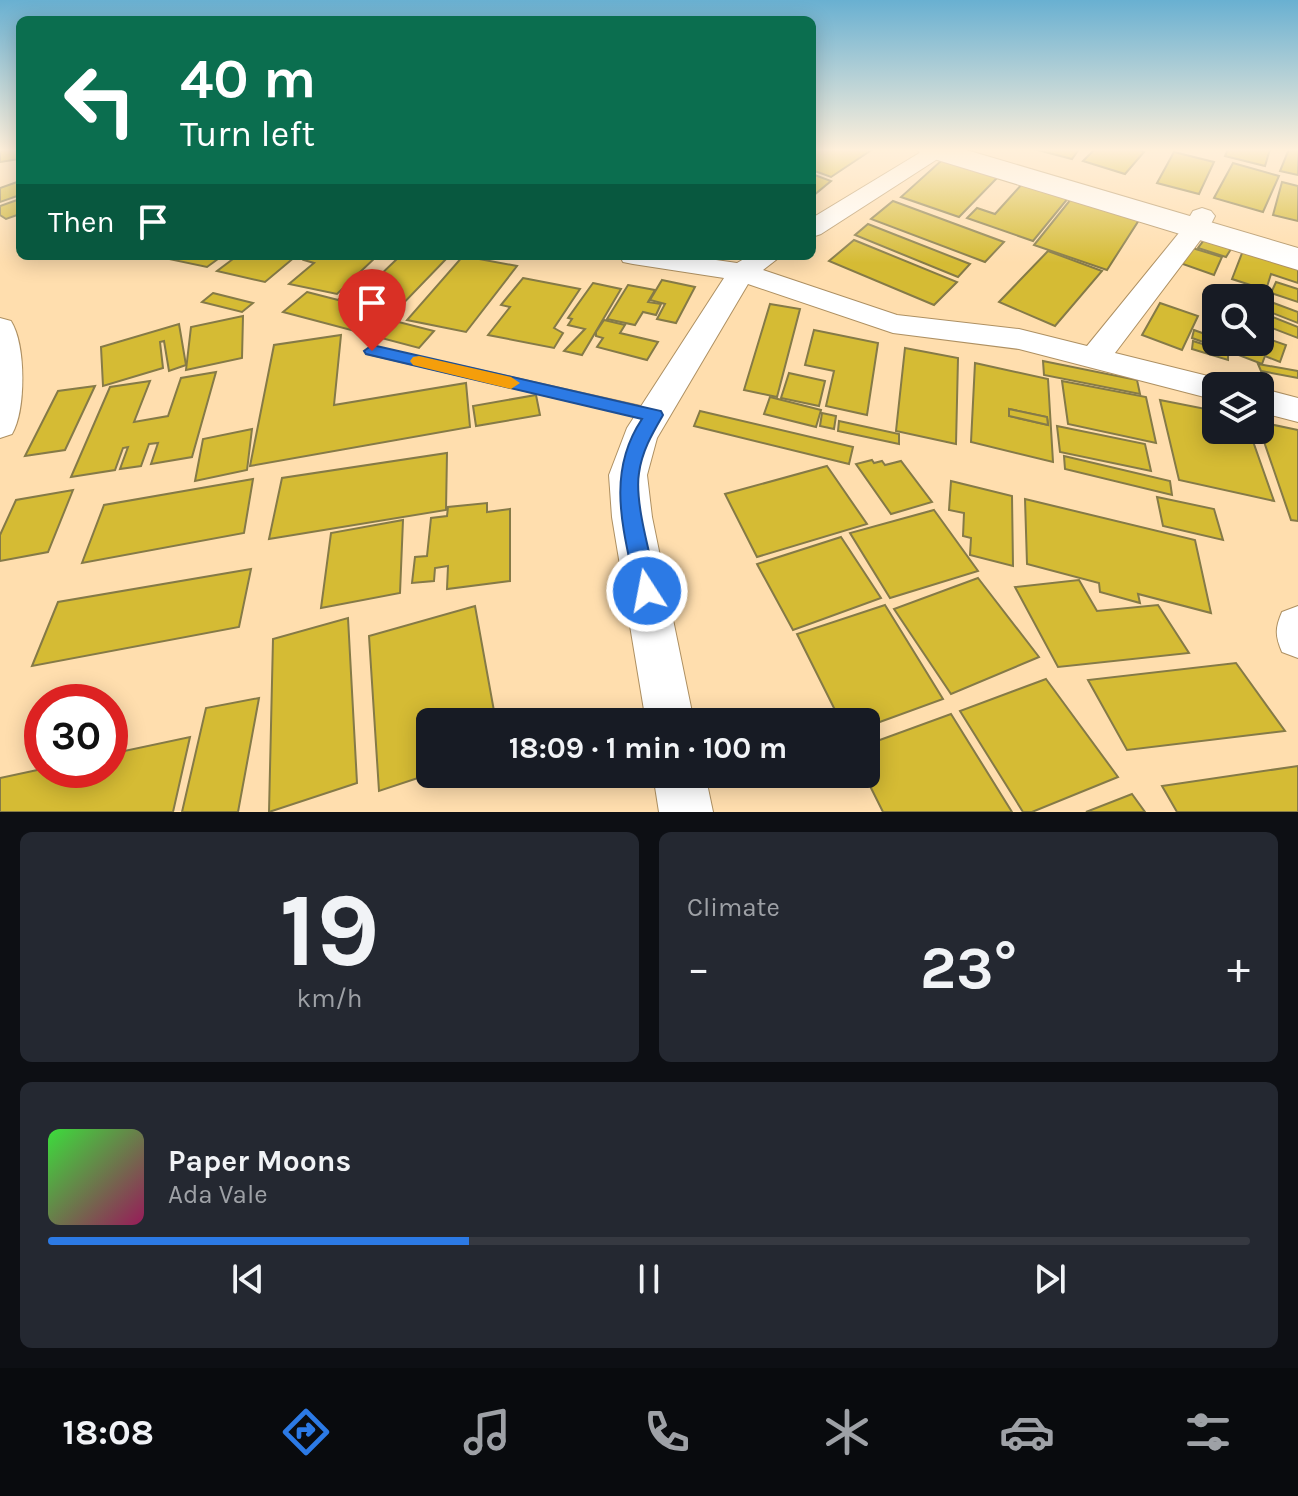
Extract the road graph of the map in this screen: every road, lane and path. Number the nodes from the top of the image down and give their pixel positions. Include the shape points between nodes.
1 (879, 187) edge
2 (1069, 187) edge
3 (1089, 187) edge
4 (1199, 223) junction
5 (816, 226) edge
6 (1298, 244) edge
7 (1298, 259) edge
8 (694, 260) edge
9 (754, 264) edge
10 (0, 328) edge
11 (372, 351) dead end
12 (1095, 357) junction
13 (1202, 385) edge
14 (1274, 404) edge
15 (1298, 410) edge
16 (654, 415) junction
17 (0, 425) edge
18 (1298, 627) edge
19 (1298, 637) edge
20 (667, 708) edge
21 (682, 788) edge
22 (686, 812) edge

1 - 5 street
2 - 4 main road
3 - 4 main road
4 - 6 main road
4 - 7 main road
4 - 12 street
8 - 9 street
9 - 12 street via 893,324 1019,339
9 - 16 street
10 - 17 street via 7,364
11 - 16 lane
12 - 13 street
14 - 15 street
16 - 20 street via 640,437 628,475
18 - 19 street
21 - 22 street

